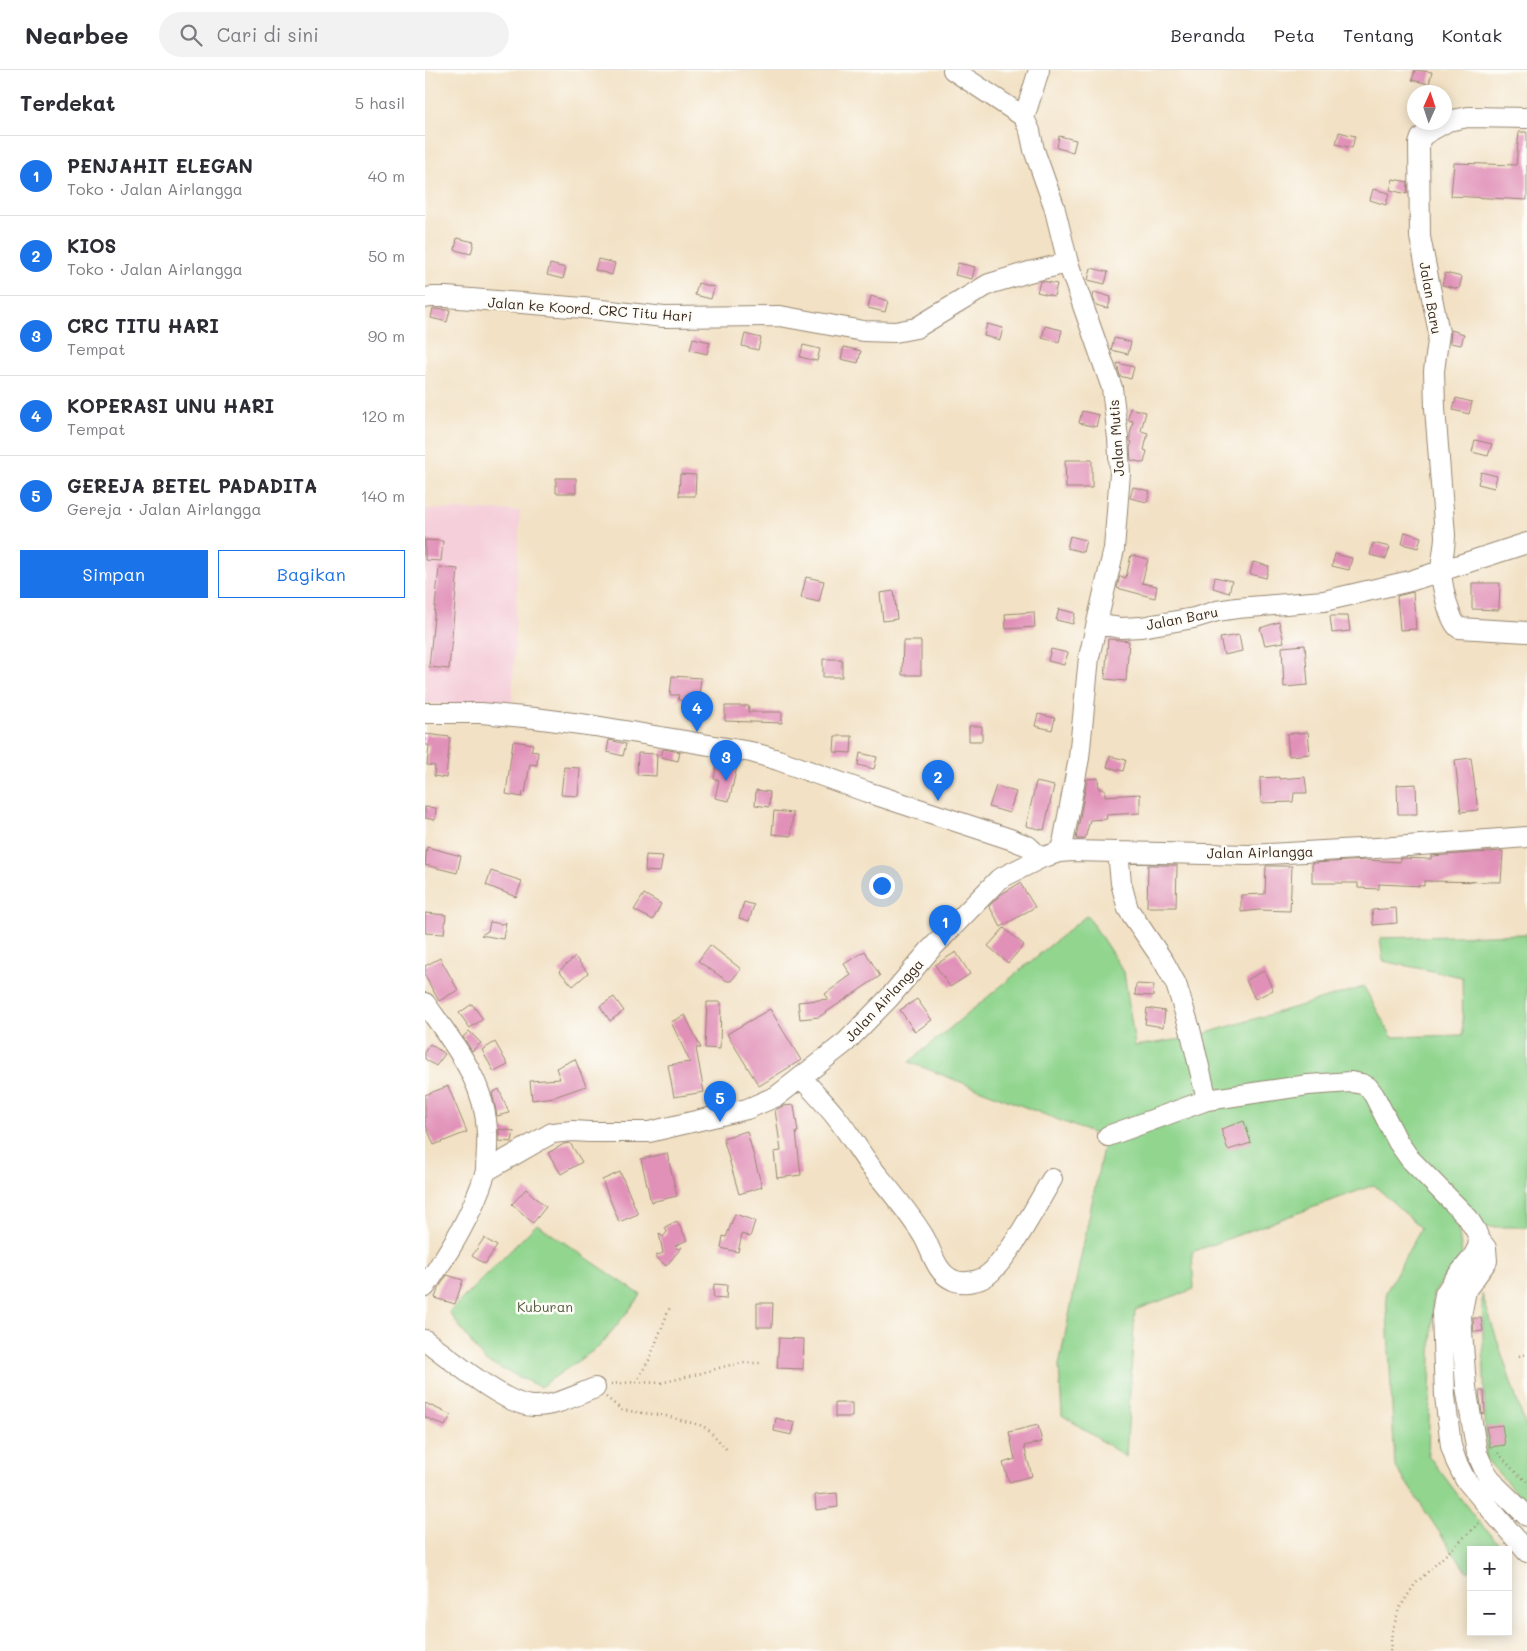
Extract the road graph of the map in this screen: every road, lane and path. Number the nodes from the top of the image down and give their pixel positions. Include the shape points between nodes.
1 (953, 70) edge
2 (1039, 70) edge
3 (1025, 118) junction
4 (1527, 118) edge
5 (1068, 263) junction
6 (425, 298) edge
7 (1527, 543) edge
8 (1441, 570) junction
9 (1097, 624) junction
10 (1527, 632) edge
11 (425, 713) edge
12 (1527, 836) edge
13 (1118, 852) junction
14 (1050, 855) junction
15 (425, 1003) edge
16 (801, 1077) junction
17 (1207, 1100) junction
18 (1109, 1136) dead end
19 (486, 1171) junction
20 (1052, 1179) dead end
21 (1479, 1239) junction
22 (425, 1287) edge
23 (670, 1308) dead end
24 (425, 1340) edge
25 (1527, 1354) edge
26 (1519, 1356) dead end
27 (761, 1363) dead end
28 (636, 1382) junction
29 (595, 1388) junction
30 (728, 1451) dead end
31 (1499, 1453) dead end
32 (1527, 1481) edge
33 (1492, 1510) junction
34 (1527, 1516) edge
35 (1527, 1552) edge
36 (1389, 1651) edge

1 - 3 street
2 - 3 street
3 - 5 street, Jalan Mutis
4 - 8 street, Jalan Baru via 1468,117 1448,121 1425,134 1419,144 1420,237 1439,333 1434,371 1445,535
5 - 6 street, Jalan ke Koord. CRC Titu Hari via 989,284 916,328 895,332 863,331 780,316 671,318 583,308
5 - 9 street, Jalan Mutis via 1112,388 1119,438 1120,473 1114,549
7 - 8 street, Jalan Baru
8 - 9 street, Jalan Baru via 1324,601 1231,609 1141,626 1121,628
8 - 10 street via 1449,613 1456,626
9 - 14 street, Jalan Mutis via 1089,657 1079,758 1063,843
11 - 14 street via 481,713 535,718 751,752
12 - 13 street, Jalan Airlangga via 1249,855
13 - 14 street, Jalan Airlangga
13 - 17 street via 1128,909 1176,984
14 - 16 street, Jalan Airlangga via 999,878 862,1026
15 - 19 street via 473,1074 487,1132
16 - 19 street, Jalan Airlangga via 777,1096 747,1109 661,1129 631,1133 552,1133
16 - 20 street via 837,1118 925,1238 943,1273 953,1280 967,1282 983,1278 999,1263
17 - 18 street
17 - 21 street via 1308,1084 1362,1084 1374,1095 1410,1159 1468,1218
19 - 22 street via 465,1224
21 - 33 street via 1473,1257 1445,1294 1441,1313 1451,1446 1465,1479
21 - 34 street via 1486,1248 1487,1261 1467,1290 1461,1316 1466,1387 1477,1453 1496,1486
23 - 28 path via 653,1352
24 - 29 street via 492,1389 523,1405 549,1405
25 - 26 path
27 - 28 path via 726,1366 661,1383
28 - 29 path
29 - 30 path via 622,1410 703,1426
31 - 32 path
33 - 35 street
33 - 36 path via 1415,1584 1399,1609

